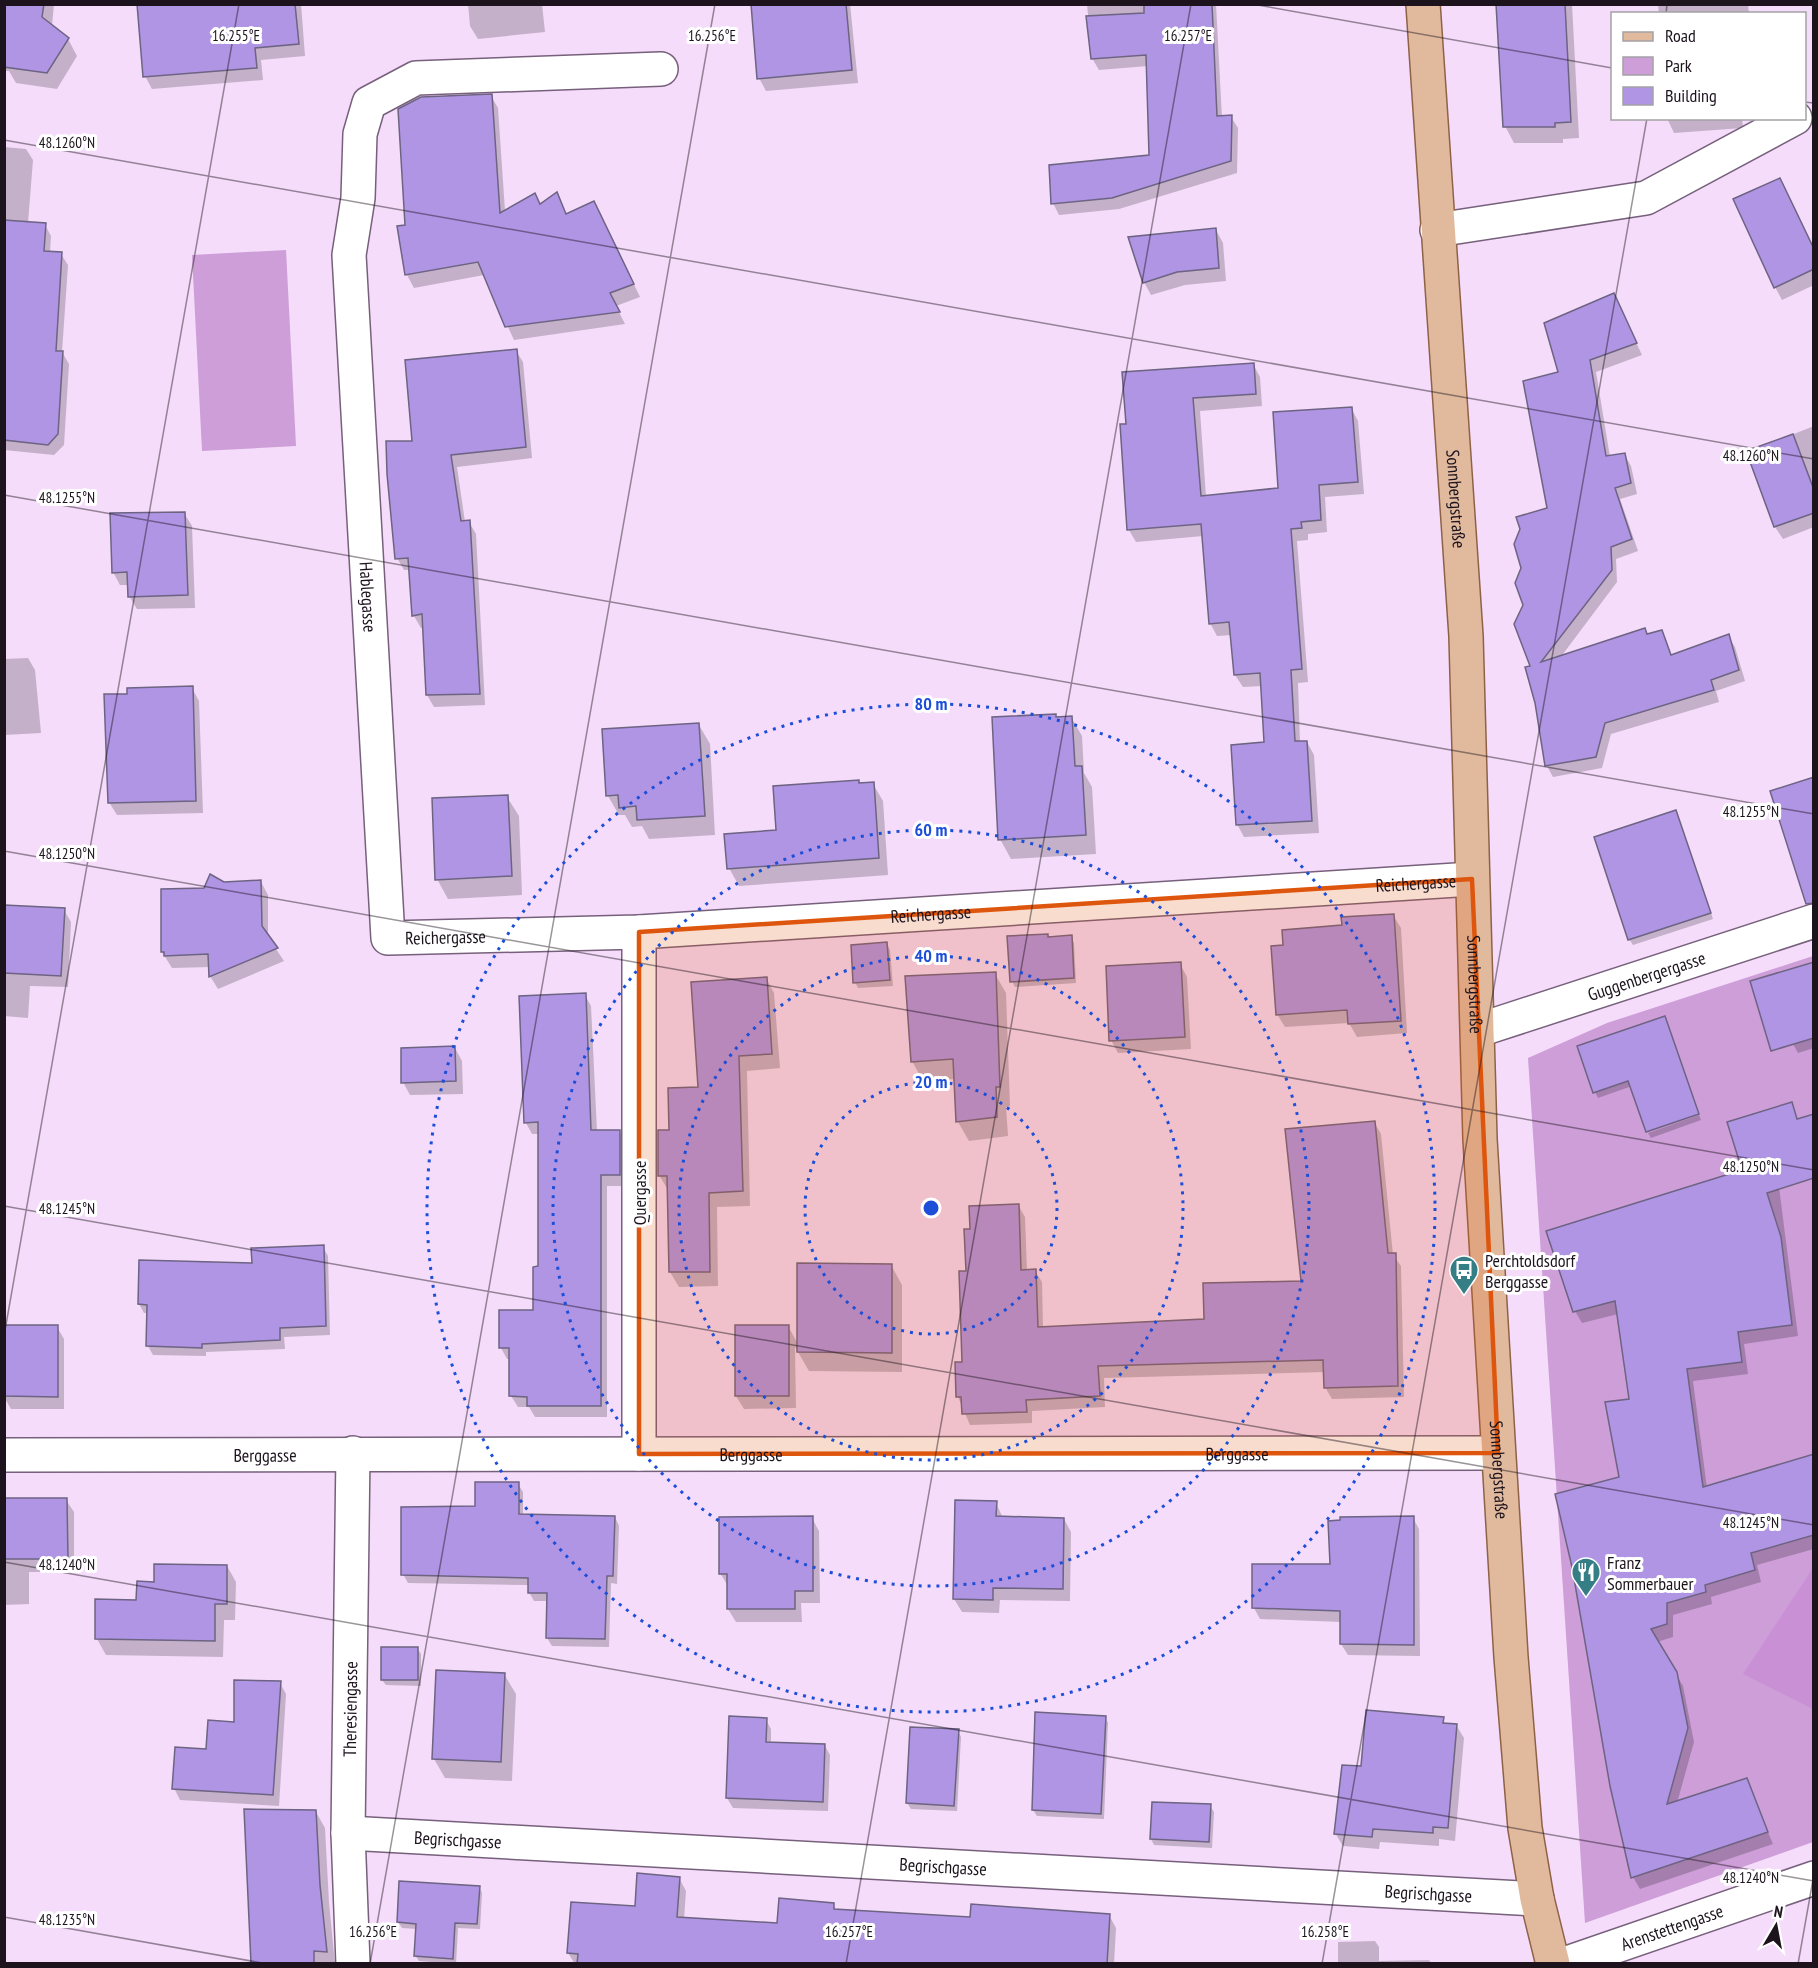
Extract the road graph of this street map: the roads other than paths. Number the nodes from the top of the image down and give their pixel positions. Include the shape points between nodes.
1 (1423, 4) edge
2 (661, 69) dead end
3 (1792, 120) edge
4 (1437, 230) junction
5 (1472, 879) junction
6 (1814, 921) edge
7 (639, 932) junction
8 (388, 938) joint
9 (1479, 1030) junction
10 (353, 1453) junction
11 (1498, 1453) junction
12 (639, 1454) junction
13 (4, 1455) edge
14 (348, 1833) junction
15 (1814, 1878) edge
16 (1537, 1899) junction
17 (352, 1964) edge
18 (1552, 1964) edge
19 (1564, 1964) edge

1 - 4 main road, Sonnbergstraße
2 - 8 street, Hablegasse via 416,78 369,103 360,134 358,198 349,255
3 - 4 street via 1646,198
4 - 5 main road, Sonnbergstraße via 1466,636
5 - 7 street, Reichergasse
5 - 9 main road, Sonnbergstraße
6 - 9 street, Guggenbergergasse
7 - 8 street, Reichergasse
7 - 12 street, Quergasse
9 - 11 main road, Sonnbergstraße via 1480,1139
10 - 12 street, Berggasse
10 - 13 street, Berggasse
10 - 14 street, Theresiengasse
11 - 12 street, Berggasse
11 - 16 main road, Sonnbergstraße via 1525,1828
14 - 16 street, Begrischgasse
14 - 17 street, Theresiengasse
15 - 19 street, Arenstettengasse
16 - 18 main road, Sonnbergstraße

